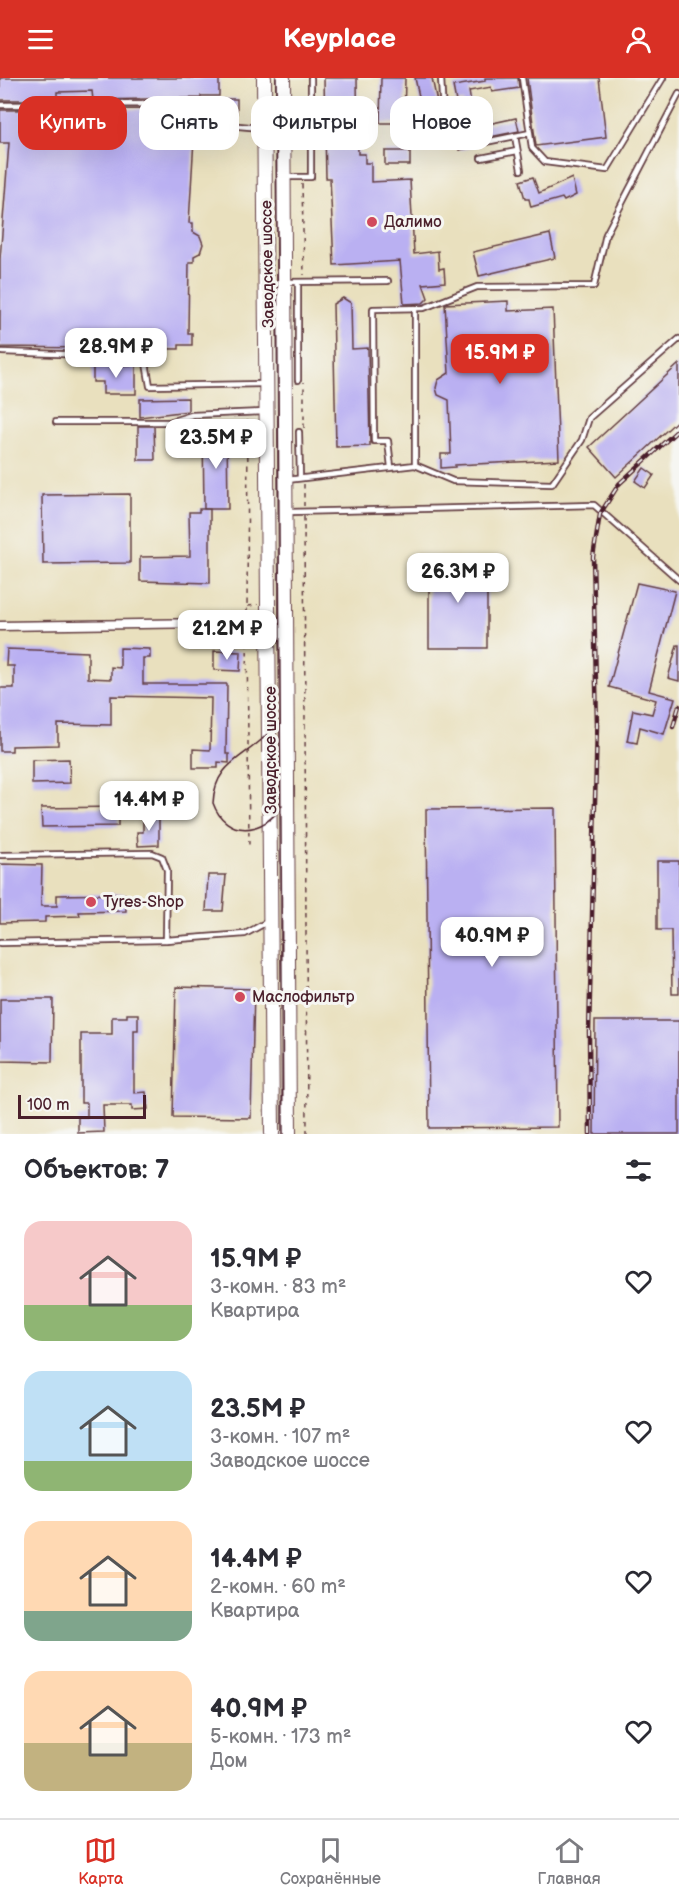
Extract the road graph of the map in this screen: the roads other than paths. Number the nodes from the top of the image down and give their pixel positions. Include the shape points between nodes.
1 (264, 78) edge
2 (283, 78) edge
3 (311, 78) edge
4 (441, 78) edge
5 (522, 78) edge
6 (663, 78) edge
7 (679, 94) edge
8 (264, 96) edge
9 (442, 96) edge
10 (0, 105) edge
11 (251, 127) edge
12 (530, 133) junction
13 (515, 136) junction
14 (493, 141) edge
15 (264, 150) edge
16 (517, 151) junction
17 (480, 158) dead end
18 (521, 170) dead end
19 (284, 177) junction
20 (388, 281) dead end
21 (291, 283) junction
22 (415, 308) junction
23 (679, 339) edge
24 (2, 352) dead end
25 (298, 380) dead end
26 (265, 384) junction
27 (265, 412) junction
28 (56, 422) dead end
29 (301, 432) road end
30 (415, 465) junction
31 (391, 467) junction
32 (302, 478) junction
33 (286, 480) junction
34 (286, 513) junction
35 (679, 580) edge
36 (287, 622) junction
37 (267, 624) junction
38 (0, 626) edge
39 (0, 855) edge
40 (270, 920) junction
41 (166, 940) junction
42 (0, 943) edge
43 (272, 1134) edge
44 (289, 1134) edge

1 - 8 main road, Заводское шоссе
2 - 19 main road, Заводское шоссе
3 - 19 lane via 311,177
4 - 9 lane
5 - 12 lane
6 - 12 lane via 607,170 545,162 532,148
7 - 22 lane via 606,234 594,286 477,287
10 - 11 lane via 176,104 194,122
12 - 13 lane
13 - 14 lane
13 - 16 lane
15 - 26 main road, Заводское шоссе
16 - 17 lane
16 - 18 lane
19 - 21 main road, Заводское шоссе
20 - 21 lane
21 - 25 lane
21 - 33 main road, Заводское шоссе
22 - 30 lane
22 - 31 lane via 373,309 374,441 388,441
23 - 30 lane via 589,418 582,440 552,484 453,481
24 - 26 lane via 145,357 150,386
26 - 27 main road, Заводское шоссе
27 - 28 lane via 192,415 169,422
27 - 37 main road, Заводское шоссе
29 - 32 lane
30 - 31 lane
31 - 32 lane
32 - 33 lane
33 - 34 main road, Заводское шоссе
34 - 35 lane via 594,506
34 - 36 main road, Заводское шоссе
36 - 37 street
36 - 44 main road, Заводское шоссе
37 - 38 street
37 - 40 main road, Заводское шоссе
39 - 41 lane via 152,853 162,857 167,870
40 - 41 lane via 245,934
40 - 43 main road, Заводское шоссе
41 - 42 lane

